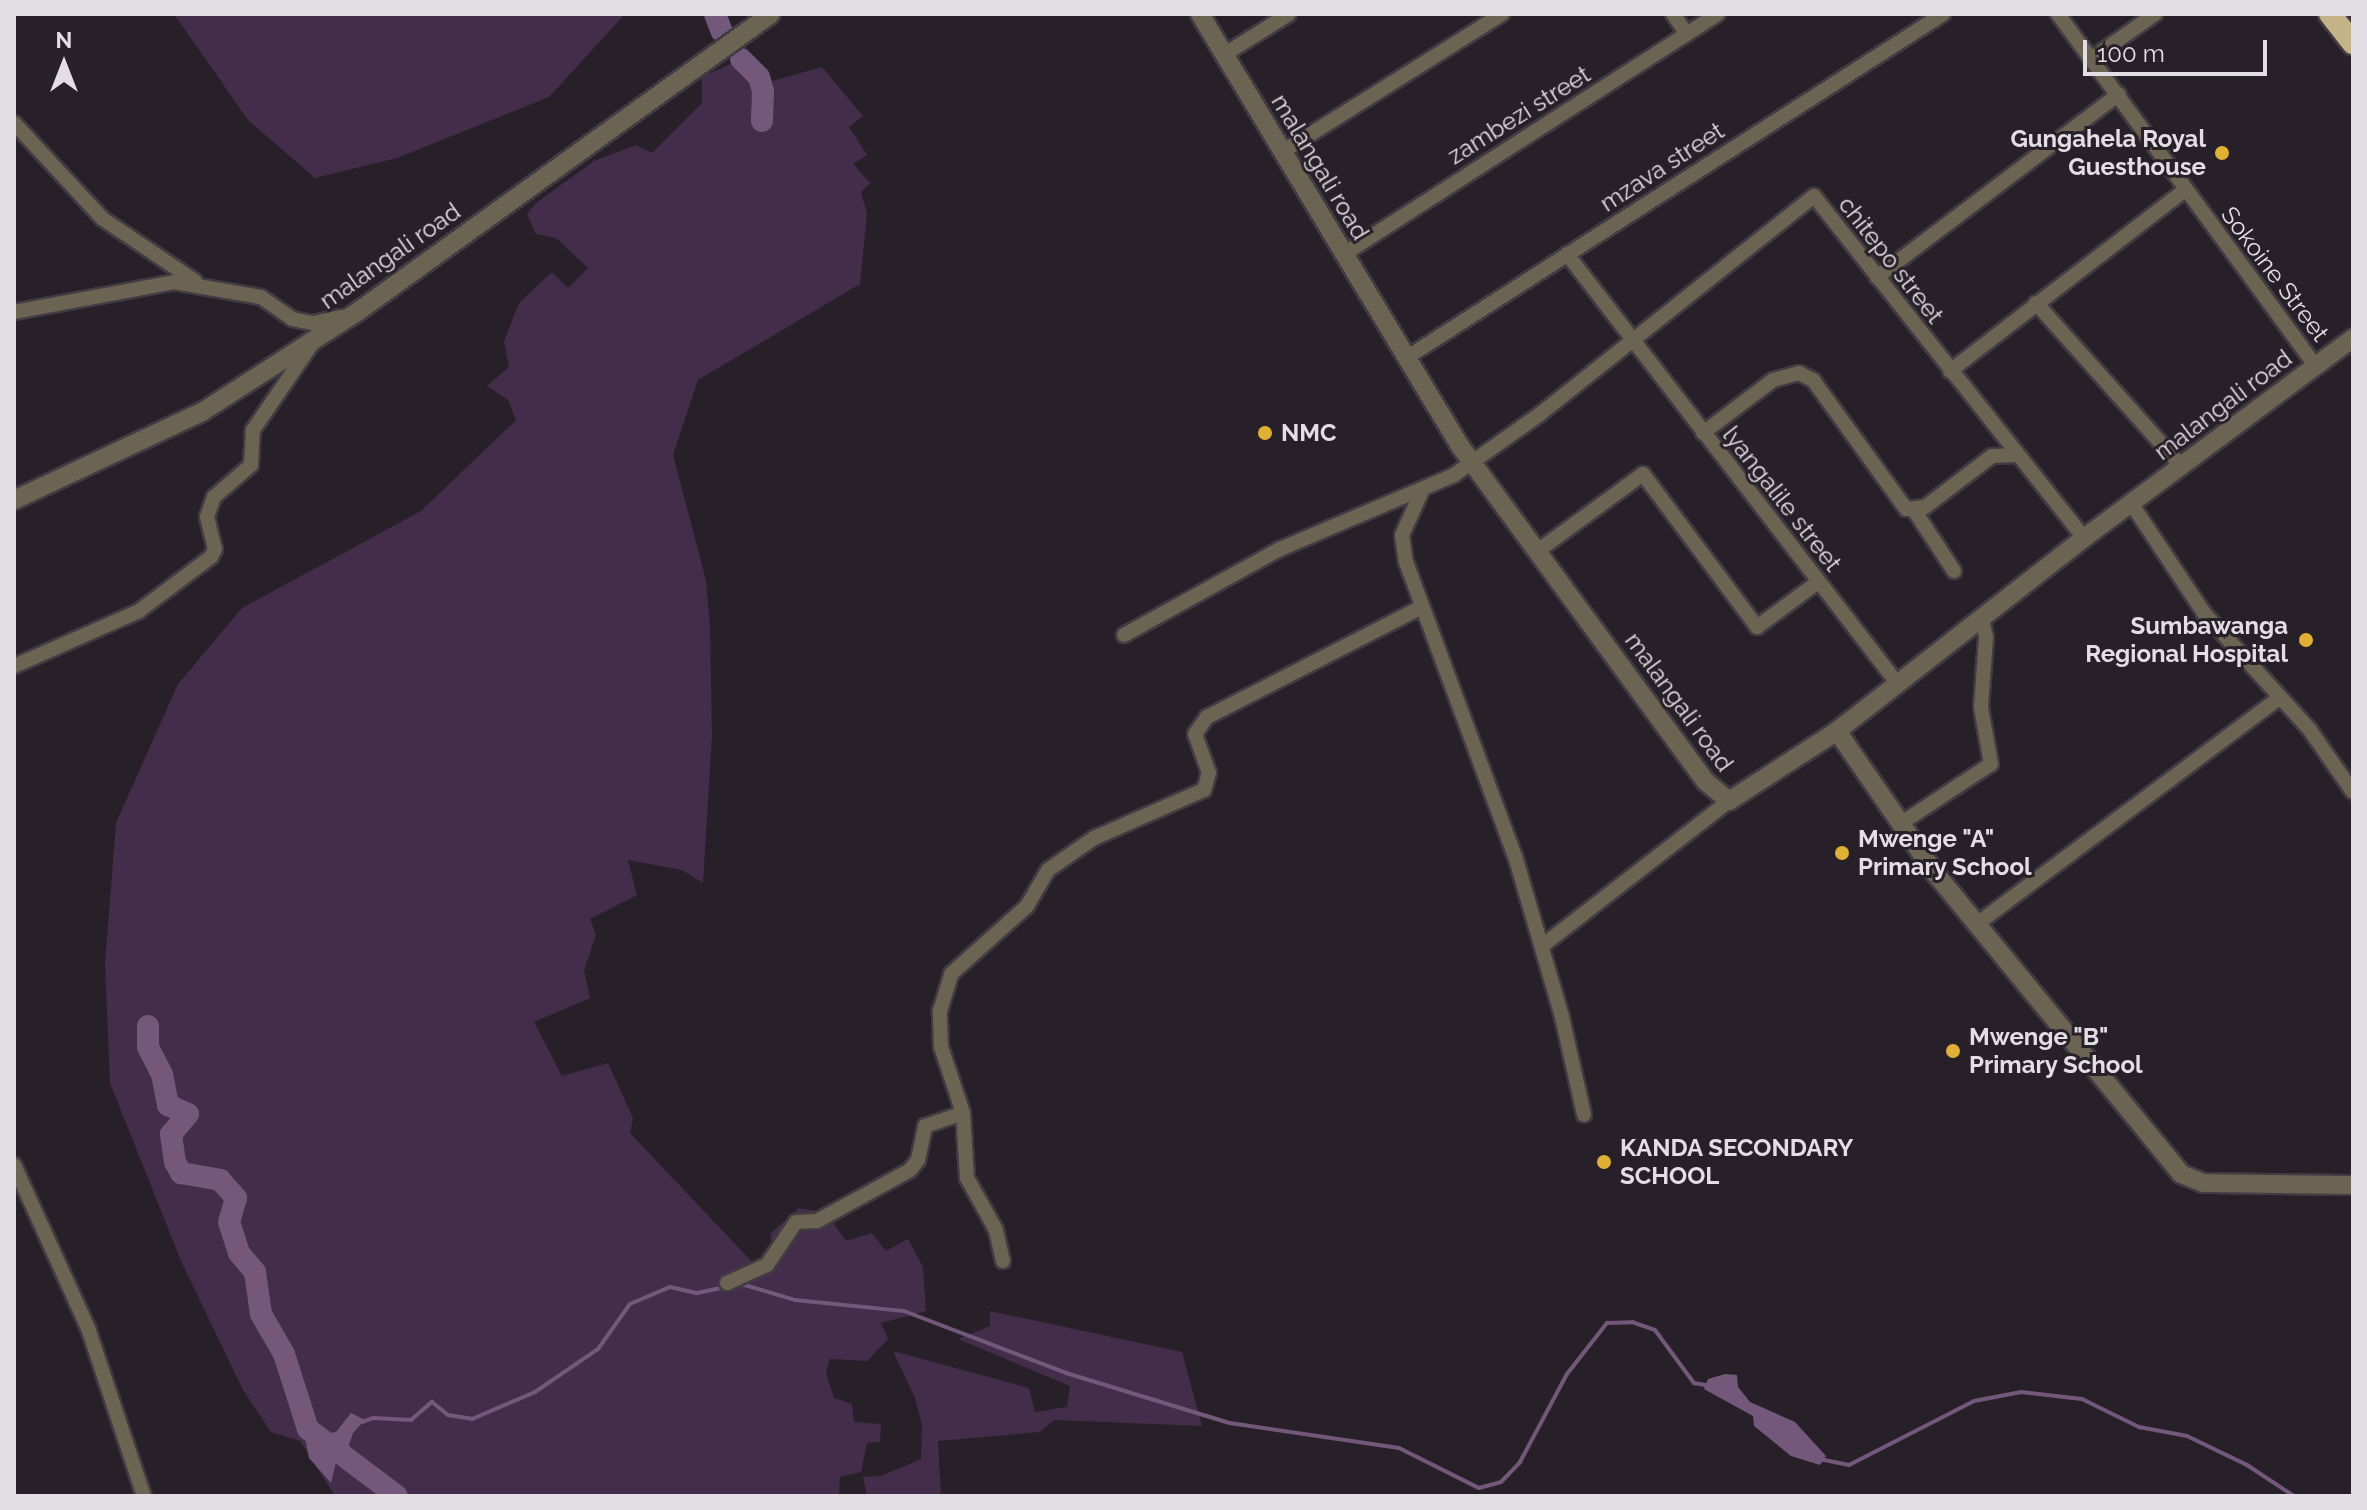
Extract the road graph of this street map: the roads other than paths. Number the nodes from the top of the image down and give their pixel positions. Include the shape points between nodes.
1 (771, 14) edge
2 (1200, 14) edge
3 (1289, 14) edge
4 (1502, 14) edge
5 (1673, 14) edge
6 (1718, 14) edge
7 (1943, 14) edge
8 (2058, 14) edge
9 (2155, 14) edge
10 (2330, 14) edge
11 (1687, 34) junction
12 (2353, 43) edge
13 (1225, 54) junction
14 (2094, 57) junction
15 (2119, 94) junction
16 (14, 123) edge
17 (1282, 152) junction
18 (2185, 190) junction
19 (1344, 254) junction
20 (1567, 254) junction
21 (1877, 277) junction
22 (205, 287) junction
23 (2036, 303) junction
24 (360, 310) junction
25 (14, 312) edge
26 (319, 335) junction
27 (2353, 338) edge
28 (1631, 343) junction
29 (1406, 358) junction
30 (2316, 366) junction
31 (1950, 371) junction
32 (1703, 433) junction
33 (2017, 455) junction
34 (1473, 462) junction
35 (2181, 466) junction
36 (1421, 493) junction
37 (14, 500) edge
38 (2131, 503) junction
39 (1914, 510) junction
40 (2084, 538) junction
41 (1539, 550) junction
42 (1954, 571) dead end
43 (1818, 582) junction
44 (1422, 607) junction
45 (1982, 619) junction
46 (1124, 635) dead end
47 (14, 666) edge
48 (1897, 683) junction
49 (2278, 699) junction
50 (1837, 731) junction
51 (2353, 792) edge
52 (1729, 801) junction
53 (1900, 824) junction
54 (1977, 924) junction
55 (1542, 946) junction
56 (963, 1113) junction
57 (1584, 1115) dead end
58 (14, 1165) edge
59 (2353, 1185) edge
60 (1003, 1261) dead end
61 (727, 1283) dead end
62 (144, 1496) edge

1 - 24 street, malangali road
2 - 13 street, malangali road
3 - 13 street
4 - 17 street
5 - 11 street
6 - 11 street, zambezi street
7 - 20 street, mzava street
8 - 14 street, Sokoine Street
9 - 14 street
10 - 12 highway
11 - 19 street, zambezi street
13 - 17 street, malangali road
14 - 15 street, Sokoine Street
15 - 18 street, Sokoine Street
15 - 21 street
16 - 22 street via 103,219
17 - 19 street, malangali road
18 - 23 street
18 - 30 street, Sokoine Street
19 - 29 street, malangali road
20 - 28 street, lyangalile street
20 - 29 street, mzava street
21 - 28 street, chitepo street via 1817,193
21 - 31 street, chitepo street
22 - 24 street via 261,297 292,319 313,323
22 - 25 street via 174,282
23 - 31 street
23 - 35 street
24 - 26 street, malangali road
26 - 37 street, malangali road via 202,412
26 - 47 street via 253,430 251,465 214,497 207,517 215,549 211,557 139,611
27 - 30 street, malangali road
28 - 32 street, lyangalile street
28 - 34 street, chitepo street
29 - 34 street, malangali road
30 - 35 street, malangali road
31 - 33 street, chitepo street
32 - 39 street via 1773,380 1799,373 1813,380 1896,499
32 - 43 street, lyangalile street
33 - 39 street via 1992,456
33 - 40 street, chitepo street
34 - 36 street, chitepo street
34 - 41 street, malangali road
35 - 38 street, malangali road
36 - 44 street via 1402,535
36 - 46 street, chitepo street via 1280,549
38 - 40 street, malangali road
38 - 49 street via 2204,613
39 - 42 street
40 - 45 street, malangali road
41 - 43 street via 1643,474 1757,627
41 - 52 street, malangali road via 1705,781
43 - 48 street, lyangalile street
44 - 55 street via 1498,806
44 - 56 street via 1207,717 1195,734 1209,773 1204,790 1094,838 1057,863 1027,906 951,974 939,1026 946,1068
45 - 48 street, malangali road
45 - 53 street via 1986,637 1981,707 1991,764
48 - 50 street, malangali road
49 - 51 street via 2310,730
49 - 54 street
50 - 52 street, malangali road
50 - 53 street
52 - 55 street
53 - 54 street
54 - 59 street via 2181,1174 2203,1183
55 - 57 street
56 - 60 street via 967,1178 996,1230
56 - 61 street via 925,1126 918,1160 910,1170 817,1221 796,1222 767,1265
58 - 62 street via 88,1328

